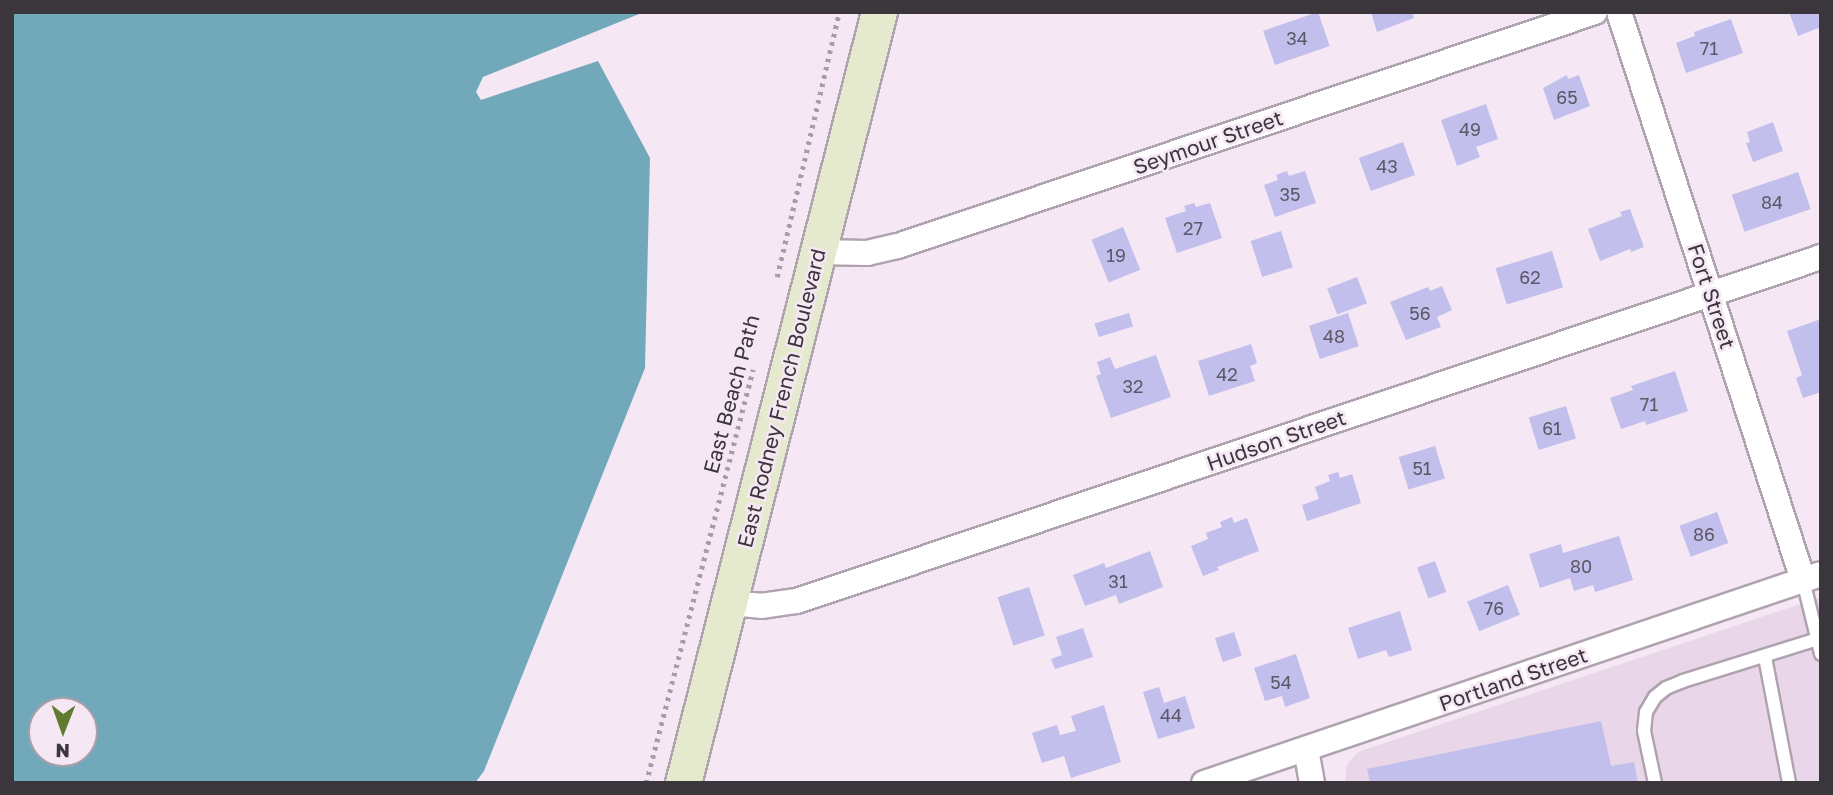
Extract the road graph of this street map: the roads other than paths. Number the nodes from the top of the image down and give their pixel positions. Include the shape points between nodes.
1 (879, 12) edge
2 (1595, 12) edge
3 (1619, 12) edge
4 (818, 252) junction
5 (1821, 257) edge
6 (1712, 294) junction
7 (1812, 577) edge
8 (729, 603) junction
9 (1818, 639) junction
10 (1821, 654) edge
11 (1765, 657) junction
12 (1306, 749) junction
13 (683, 783) edge
14 (1204, 783) edge
15 (1311, 783) edge
16 (1655, 783) edge
17 (1789, 783) edge

1 - 4 main road, East Rodney French Boulevard
2 - 4 street, Seymour Street via 898,246 867,253
3 - 6 street, Fort Street
4 - 8 main road, East Rodney French Boulevard
5 - 6 street, Hudson Street
6 - 7 street, Fort Street
6 - 8 street, Hudson Street via 797,601 761,606
7 - 9 lane
7 - 12 street, Portland Street
8 - 13 main road, East Rodney French Boulevard
9 - 10 lane
9 - 11 lane
11 - 16 lane via 1683,681 1655,697 1646,712 1644,731
11 - 17 lane
12 - 14 street, Portland Street
12 - 15 street

